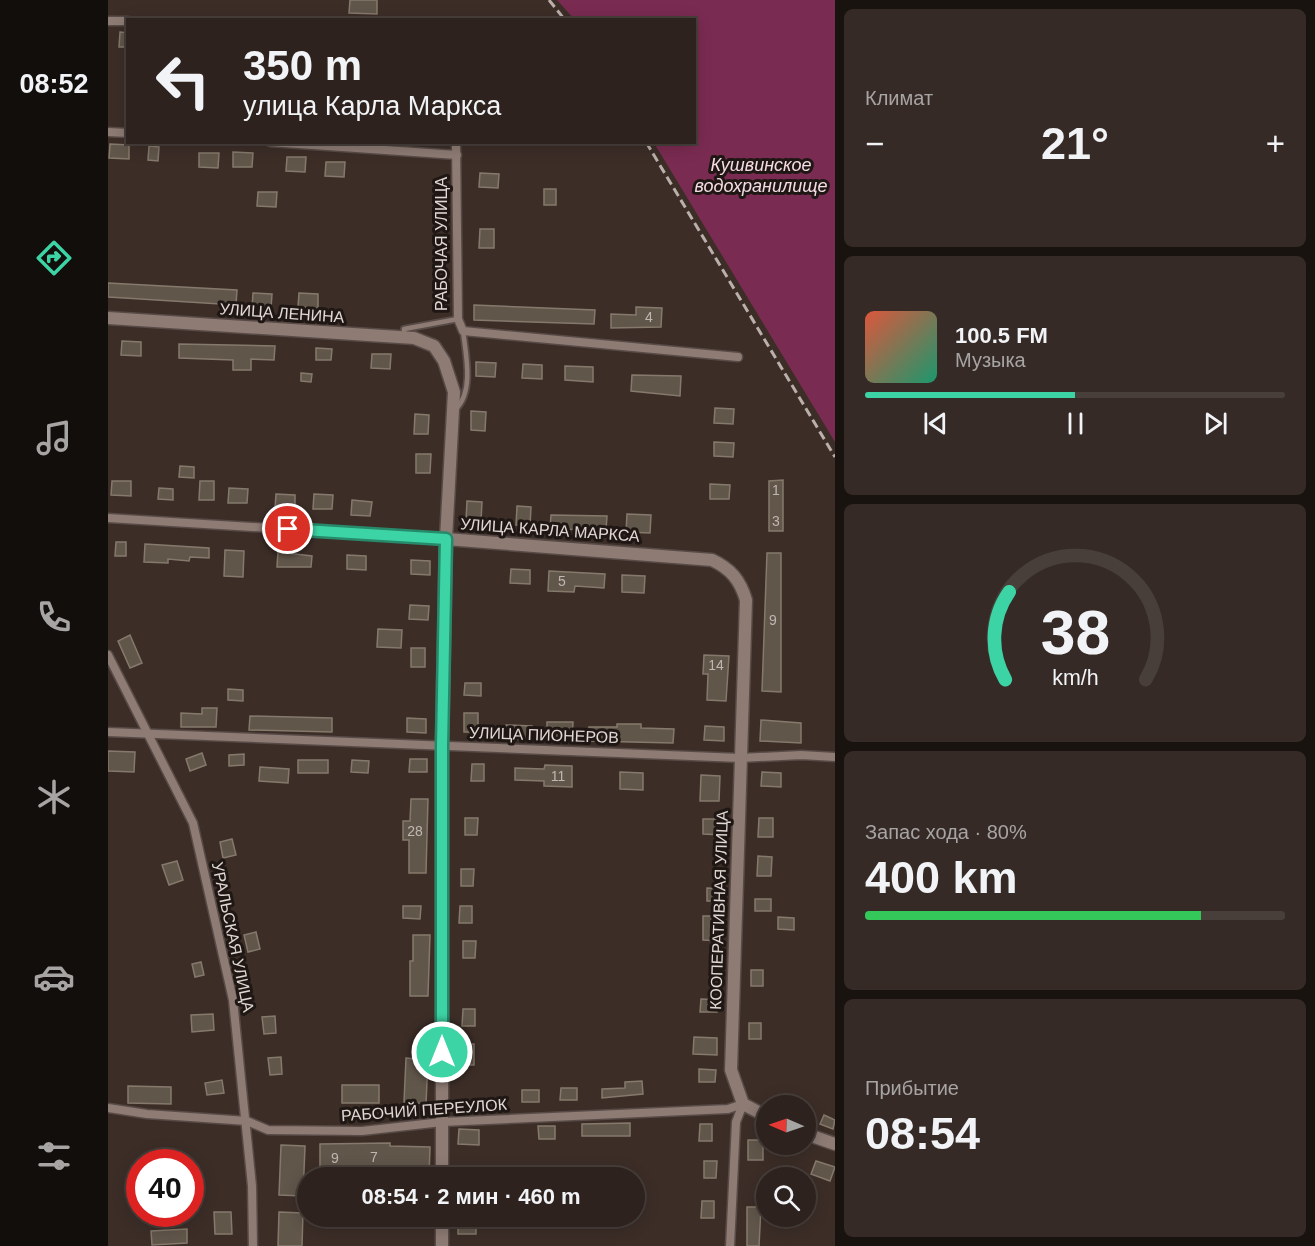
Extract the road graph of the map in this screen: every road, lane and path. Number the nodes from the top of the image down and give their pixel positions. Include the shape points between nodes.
1 (108, 21) edge
2 (126, 21) edge
3 (108, 132) edge
4 (126, 133) edge
5 (299, 144) edge
6 (456, 144) edge
7 (457, 155) junction
8 (108, 318) edge
9 (458, 319) junction
10 (463, 331) junction
11 (404, 337) junction
12 (738, 357) dead end
13 (453, 412) junction
14 (108, 518) edge
15 (446, 539) junction
16 (733, 574) joint
17 (108, 656) edge
18 (108, 732) edge
19 (147, 732) junction
20 (442, 746) junction
21 (835, 757) edge
22 (740, 758) junction
23 (743, 1104) junction
24 (108, 1108) edge
25 (756, 1111) edge
26 (247, 1121) junction
27 (442, 1122) junction
28 (816, 1137) edge
29 (835, 1144) edge
30 (442, 1167) edge
31 (442, 1227) edge
32 (254, 1246) edge
33 (442, 1246) edge
34 (730, 1246) edge

1 - 2 street
3 - 4 street
5 - 7 street
6 - 7 street, РАБОЧАЯ УЛИЦА
7 - 9 street, РАБОЧАЯ УЛИЦА
8 - 11 main road, УЛИЦА ЛЕНИНА
9 - 10 street, РАБОЧАЯ УЛИЦА
9 - 11 lane via 404,329
10 - 12 street
10 - 13 lane via 467,383 463,402
11 - 13 main road, УЛИЦА ЛЕНИНА via 434,346 444,361 454,392
13 - 15 main road
14 - 15 street, УЛИЦА КАРЛА МАРКСА
15 - 16 main road, УЛИЦА КАРЛА МАРКСА via 712,560
15 - 20 main road
16 - 22 main road, КООПЕРАТИВНАЯ УЛИЦА via 742,585 746,600
17 - 19 street, УРАЛЬСКАЯ УЛИЦА
18 - 19 street, УЛИЦА ПИОНЕРОВ
19 - 20 street, УЛИЦА ПИОНЕРОВ
19 - 26 street, УРАЛЬСКАЯ УЛИЦА via 193,823 233,1000
20 - 22 street, УЛИЦА ПИОНЕРОВ
20 - 27 main road
21 - 22 street, УЛИЦА ПИОНЕРОВ via 801,754
22 - 23 main road, КООПЕРАТИВНАЯ УЛИЦА via 731,1070
23 - 25 main road
23 - 27 street, РАБОЧИЙ ПЕРЕУЛОК via 728,1109
23 - 34 street via 736,1122
24 - 26 street, РАБОЧИЙ ПЕРЕУЛОК
26 - 27 street, РАБОЧИЙ ПЕРЕУЛОК via 268,1130 362,1131
26 - 32 street, УРАЛЬСКАЯ УЛИЦА
27 - 30 main road
28 - 29 main road
31 - 33 main road

